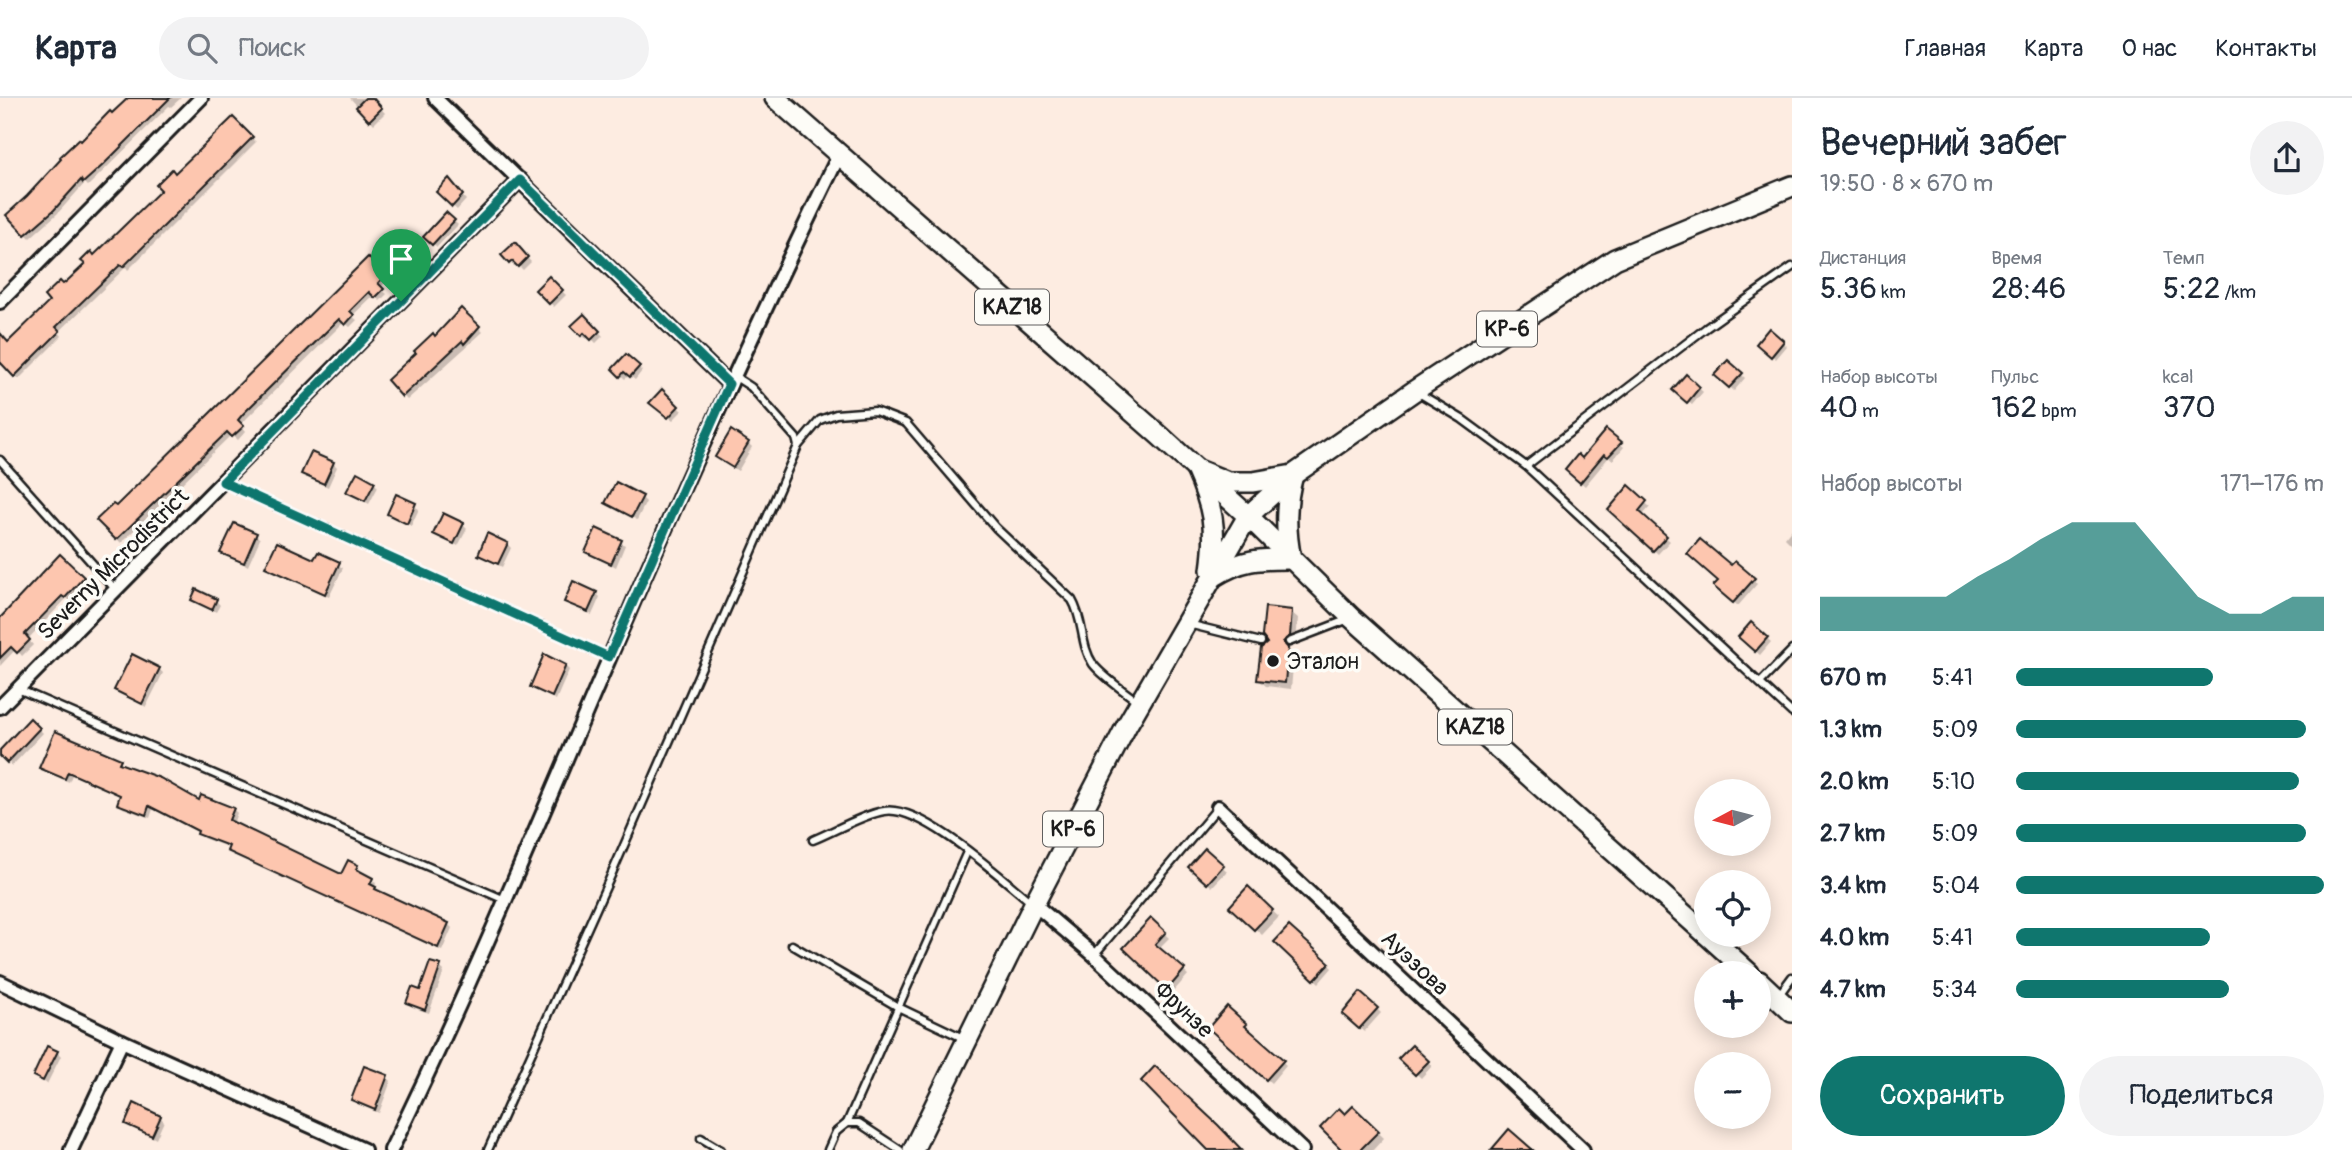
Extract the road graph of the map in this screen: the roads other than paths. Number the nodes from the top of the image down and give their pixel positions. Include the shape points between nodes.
1 (201, 98) edge
2 (435, 98) edge
3 (775, 98) edge
4 (839, 155) junction
5 (520, 180) junction
6 (1792, 186) edge
7 (1792, 267) edge
8 (0, 302) edge
9 (731, 379) junction
10 (1413, 391) junction
11 (798, 446) junction
12 (0, 460) edge
13 (1527, 466) junction
14 (1195, 470) junction
15 (1293, 475) junction
16 (223, 482) junction
17 (1248, 516) junction
18 (1291, 559) junction
19 (1210, 579) junction
20 (116, 590) junction
21 (1352, 618) junction
22 (1186, 623) junction
23 (1261, 642) dead end
24 (1289, 642) dead end
25 (1792, 650) edge
26 (609, 657) junction
27 (1760, 683) junction
28 (18, 689) junction
29 (1140, 703) junction
30 (0, 707) edge
31 (1792, 713) edge
32 (1219, 807) joint
33 (813, 840) dead end
34 (967, 852) junction
35 (506, 901) junction
36 (1034, 904) junction
37 (1694, 923) edge
38 (792, 945) dead end
39 (1720, 947) edge
40 (1094, 955) junction
41 (1736, 961) edge
42 (1792, 978) edge
43 (0, 982) edge
44 (1771, 992) edge
45 (1776, 997) junction
46 (898, 1007) junction
47 (1792, 1012) edge
48 (967, 1040) junction
49 (122, 1041) junction
50 (846, 1123) junction
51 (701, 1138) dead end
52 (71, 1150) edge
53 (364, 1150) edge
54 (391, 1150) edge
55 (488, 1150) edge
56 (721, 1150) edge
57 (828, 1150) edge
58 (900, 1150) edge
59 (913, 1150) edge
60 (1302, 1150) edge
61 (1583, 1150) edge

1 - 8 street
2 - 5 street
3 - 4 main road, KAZ18
4 - 9 street
4 - 14 main road, KAZ18
5 - 9 street
5 - 16 street, Severny Microdistrict
6 - 10 main road, KP-6 via 1615,259
7 - 13 lane
9 - 11 lane via 751,387
9 - 26 street
10 - 13 lane via 1462,419
10 - 15 main road, KP-6
11 - 29 lane via 820,419 836,414 875,411 906,423 996,528 1072,600 1094,664
11 - 55 lane
12 - 20 lane
13 - 27 lane
14 - 15 main road via 1228,482
14 - 17 main road, KAZ18
14 - 19 main road via 1213,518
15 - 17 main road, KP-6
15 - 18 main road via 1285,521
16 - 20 street, Severny Microdistrict
16 - 26 lane
17 - 18 main road, KAZ18
17 - 19 main road, KP-6
18 - 19 main road via 1253,560 1233,565
18 - 21 main road, KAZ18
19 - 22 main road, KP-6
20 - 28 street, Severny Microdistrict
21 - 24 lane
21 - 37 main road, KAZ18
22 - 23 lane
22 - 29 main road, KP-6
25 - 27 lane
26 - 35 street
27 - 31 lane
28 - 30 street, Severny Microdistrict
28 - 35 lane
29 - 36 main road, KP-6
32 - 40 lane
32 - 61 street, Ауэзова
33 - 34 lane via 882,811 900,810 933,825
34 - 36 lane
34 - 46 lane
35 - 54 street
36 - 40 street, Фрунзе
36 - 48 main road, KP-6
38 - 46 lane
39 - 41 main road, KAZ18
40 - 60 street, Фрунзе
42 - 45 lane
43 - 49 street
44 - 45 main road
45 - 47 main road
46 - 48 lane
46 - 50 lane
48 - 59 main road, KP-6
49 - 52 street
49 - 53 street
50 - 57 lane
50 - 58 lane via 859,1123
51 - 56 lane

